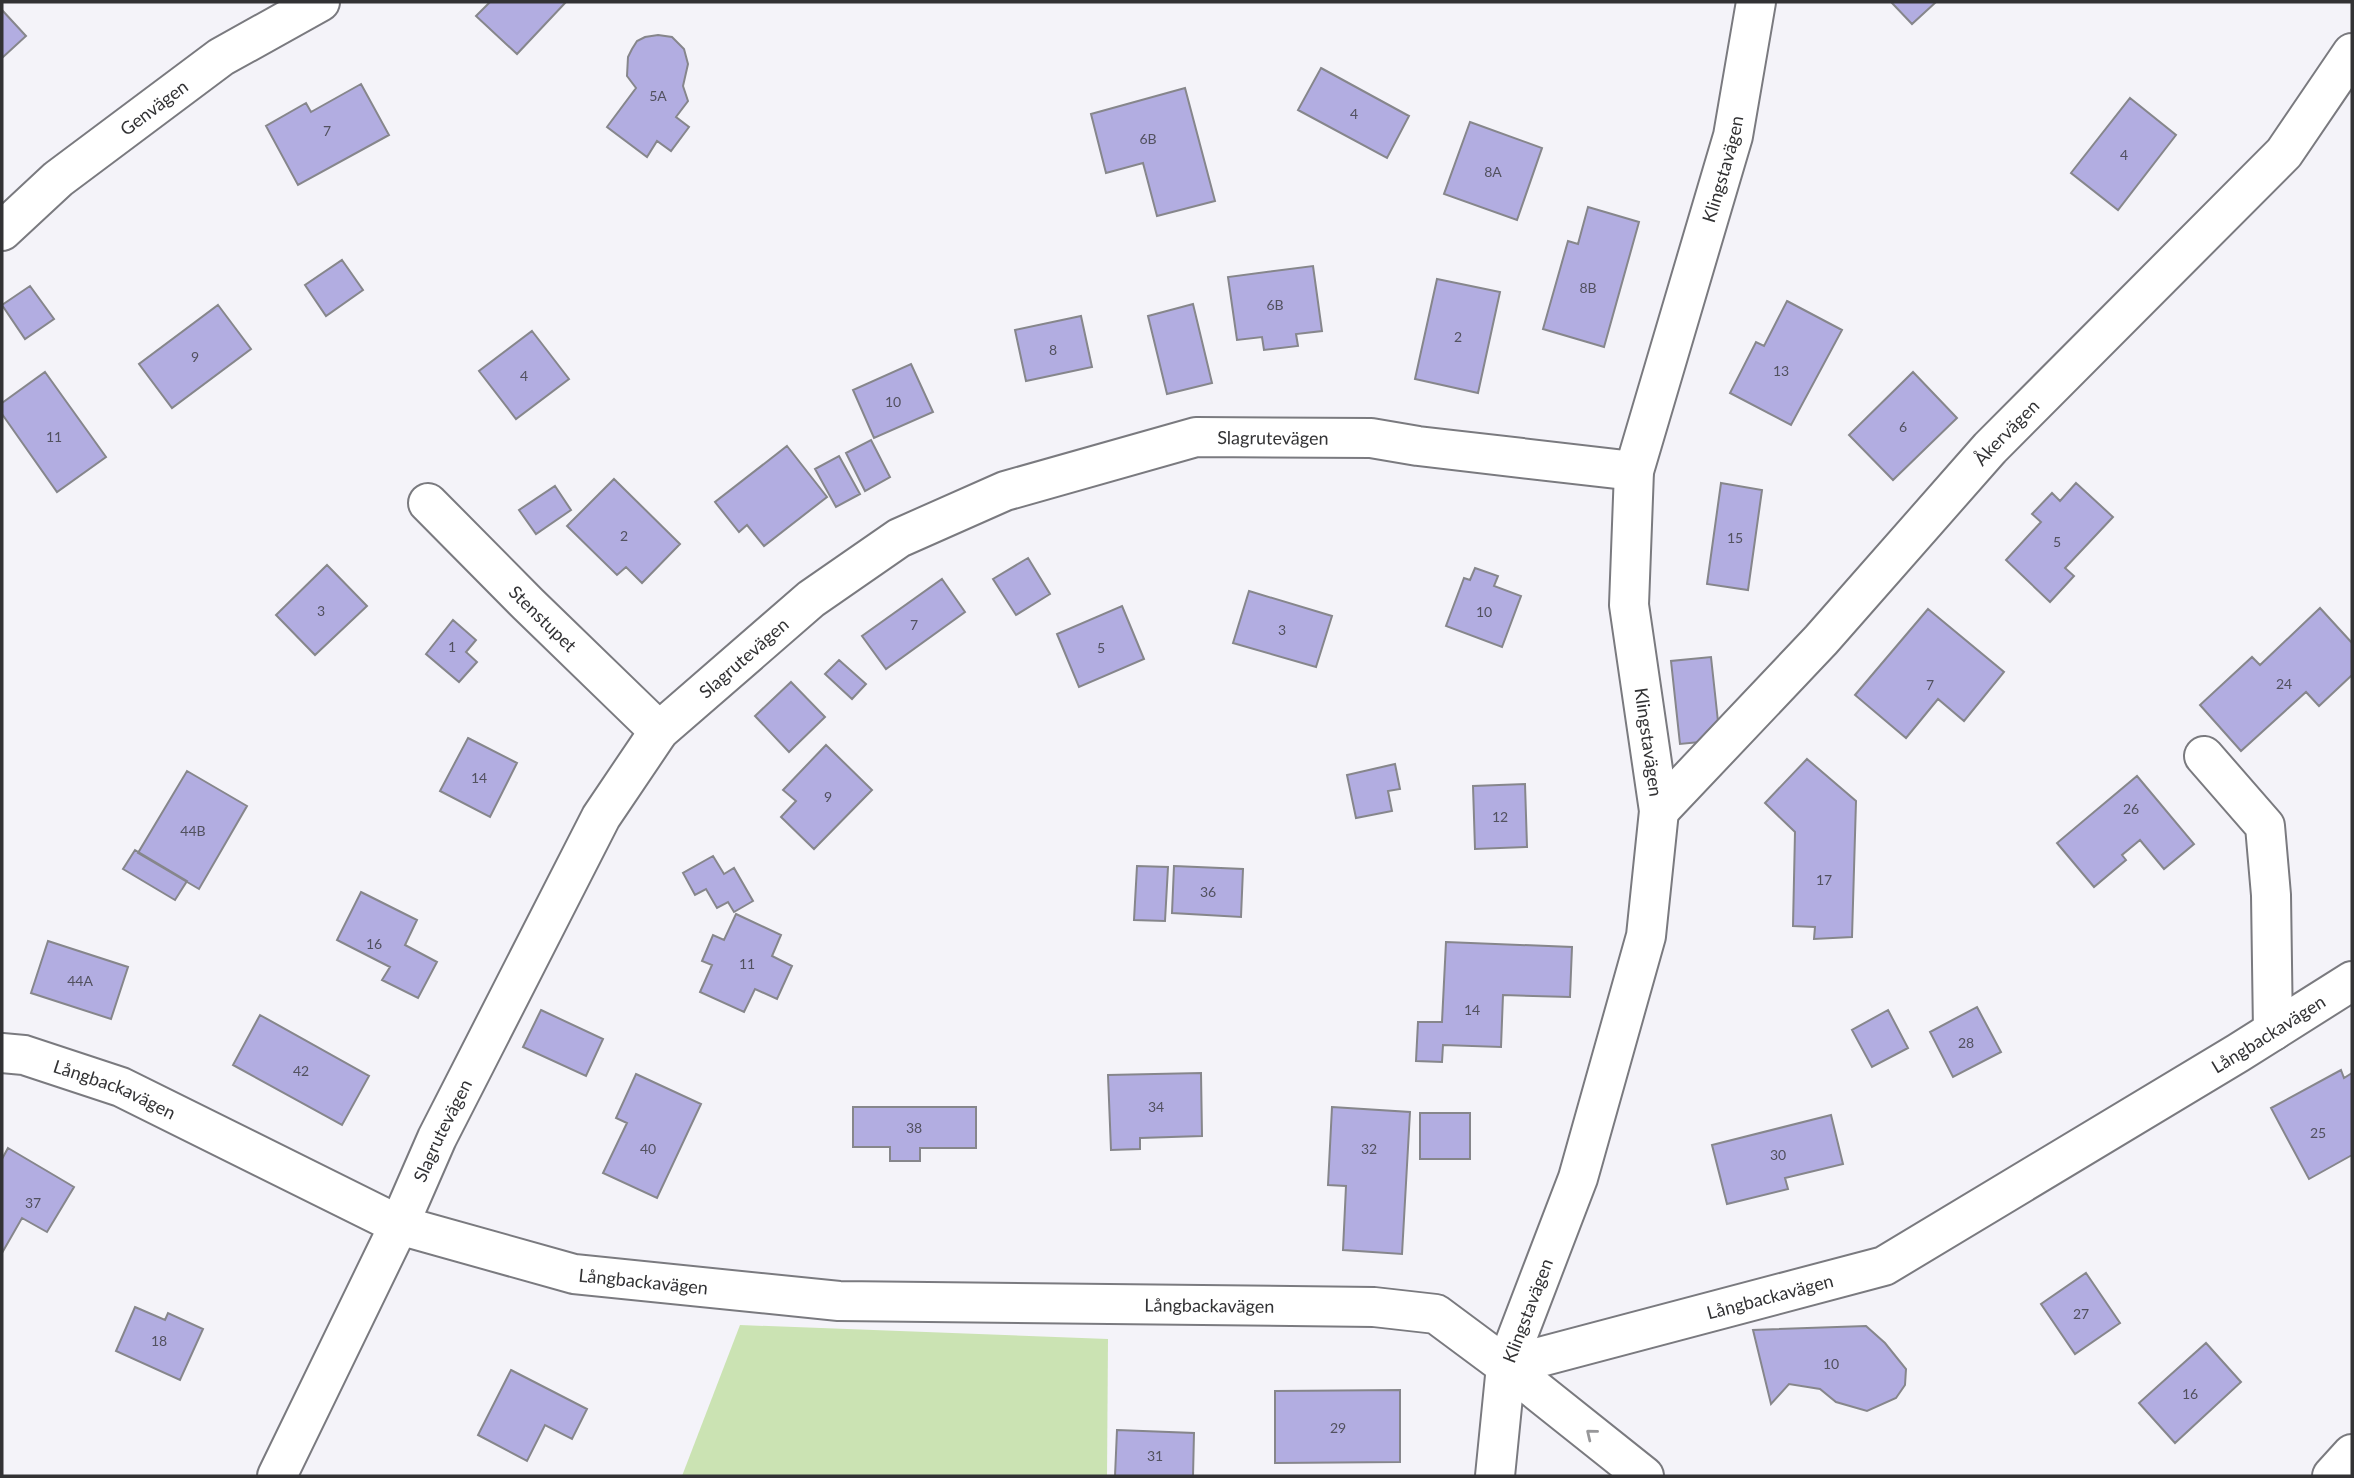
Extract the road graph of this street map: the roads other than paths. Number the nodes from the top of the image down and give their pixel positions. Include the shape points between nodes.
1 (320, 2) edge
2 (1756, 2) edge
3 (2352, 53) edge
4 (2, 231) edge
5 (1634, 471) junction
6 (428, 503) dead end
7 (659, 731) junction
8 (2204, 756) dead end
9 (1659, 811) junction
10 (2352, 981) edge
11 (2273, 1031) junction
12 (2, 1053) edge
13 (399, 1225) junction
14 (1506, 1366) junction
15 (2352, 1454) edge
16 (277, 1476) edge
17 (1495, 1476) edge
18 (1644, 1476) edge
19 (2332, 1476) edge

1 - 4 street, Genvägen via 221,57 58,179
2 - 5 street, Klingstavägen via 1733,136
3 - 9 street, Åkervägen via 2284,153 1990,448 1821,640
5 - 7 street, Slagrutevägen via 1371,438 1196,437 1005,491 899,538 811,599
5 - 9 street, Klingstavägen via 1629,605
6 - 7 street, Stenstupet
7 - 13 street, Slagrutevägen via 601,817 437,1138
8 - 11 street via 2265,826
9 - 14 street, Klingstavägen via 1646,936 1578,1178
10 - 11 street, Långbackavägen
11 - 14 street, Långbackavägen via 1884,1266
12 - 13 street, Långbackavägen via 24,1055 121,1087
13 - 14 street, Långbackavägen via 574,1274 839,1301 1374,1307 1436,1314
13 - 16 street, Slagrutevägen
14 - 17 street, Klingstavägen
18 -> 14 street
15 - 19 street

